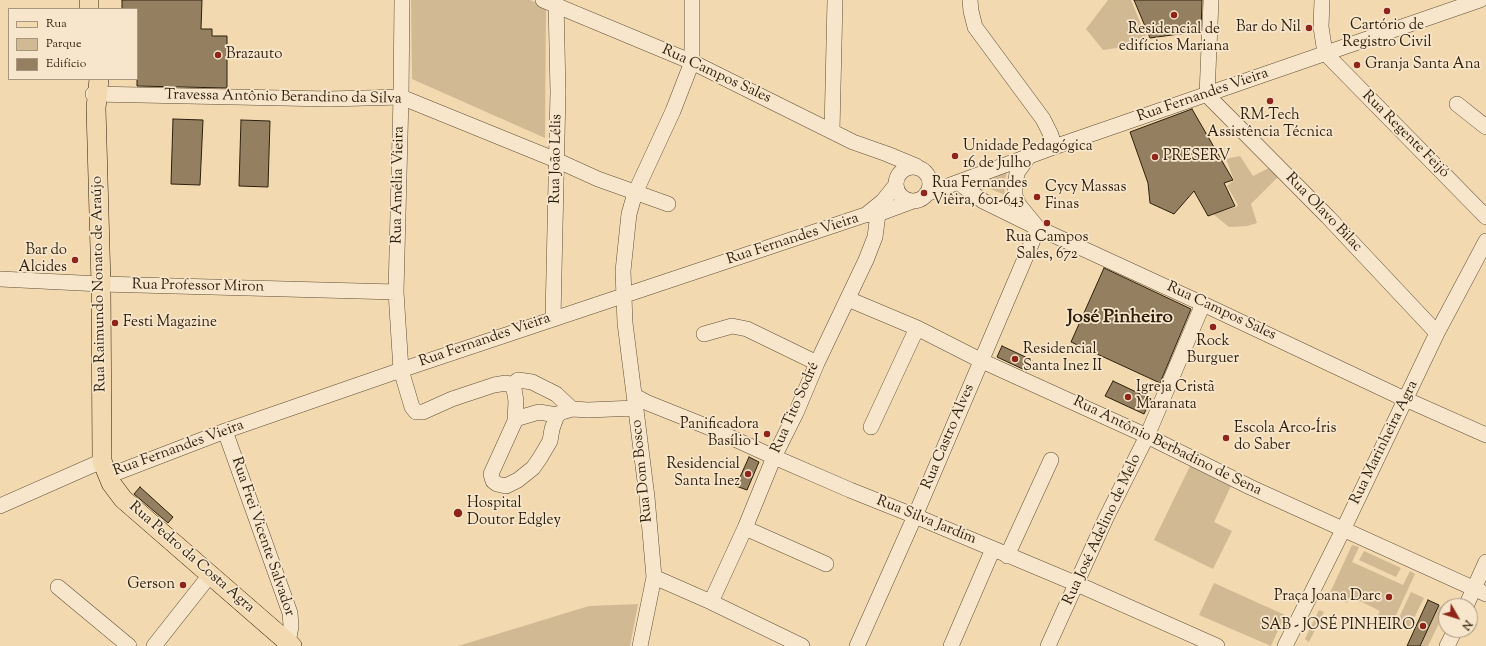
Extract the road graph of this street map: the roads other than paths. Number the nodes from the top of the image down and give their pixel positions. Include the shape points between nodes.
1 (402, 0) edge
2 (692, 0) edge
3 (835, 0) edge
4 (970, 0) edge
5 (1210, 0) edge
6 (1322, 0) edge
7 (1480, 0) edge
8 (552, 2) edge
9 (1325, 53) junction
10 (692, 62) junction
11 (95, 91) edge
12 (1207, 95) junction
13 (401, 96) junction
14 (1457, 104) dead end
15 (1486, 127) edge
16 (832, 131) junction
17 (1054, 147) junction
18 (887, 154) junction
19 (1029, 156) junction
20 (556, 160) junction
21 (919, 168) junction
22 (897, 179) junction
23 (957, 183) junction
24 (635, 192) junction
25 (920, 198) junction
26 (668, 204) dead end
27 (872, 215) junction
28 (1486, 217) edge
29 (1038, 228) junction
30 (1486, 241) edge
31 (0, 279) edge
32 (102, 284) junction
33 (396, 292) junction
34 (624, 296) junction
35 (848, 299) junction
36 (1203, 304) junction
37 (553, 318) junction
38 (917, 328) junction
39 (1437, 333) junction
40 (704, 334) dead end
41 (982, 361) junction
42 (816, 363) junction
43 (401, 370) junction
44 (511, 384) junction
45 (1406, 399) junction
46 (636, 402) junction
47 (572, 409) junction
48 (557, 415) junction
49 (515, 419) junction
50 (872, 427) dead end
51 (225, 431) junction
52 (1486, 435) edge
53 (1147, 436) junction
54 (774, 457) junction
55 (1051, 460) dead end
56 (105, 468) junction
57 (0, 506) edge
58 (915, 516) junction
59 (745, 528) junction
60 (1344, 530) junction
61 (993, 548) junction
62 (1007, 556) junction
63 (1486, 562) edge
64 (826, 564) dead end
65 (210, 575) junction
66 (654, 577) junction
67 (1077, 584) junction
68 (58, 587) dead end
69 (1480, 591) edge
70 (711, 602) junction
71 (290, 644) edge
72 (130, 646) edge
73 (154, 646) edge
74 (640, 646) edge
75 (802, 646) edge
76 (857, 646) edge
77 (951, 646) edge
78 (1048, 646) edge
79 (1217, 646) edge
80 (1285, 646) edge

1 - 13 street, Rua Amélia Vieira
2 - 10 street
3 - 16 street
4 - 17 street via 975,27 1043,120
5 - 12 street
6 - 9 street via 1321,27
7 - 9 street, Rua Fernandes Vieira
8 - 10 street, Rua Campos Sales
8 - 20 street, Rua João Lélis via 558,92
9 - 12 street, Rua Fernandes Vieira
9 - 28 street, Rua Regente Feijó
10 - 16 street, Rua Campos Sales
10 - 24 street, Rua Dom Bosco via 673,111
11 - 13 street, Travessa Antônio Berandino da Silva via 329,99
11 - 32 main road, Rua Raimundo Nonato de Araújo
12 - 17 street, Rua Fernandes Vieira
12 - 39 street, Rua Olavo Bilac via 1328,217
13 - 20 street, Travessa Antônio Berandino da Silva
13 - 33 street, Rua Amélia Vieira
14 - 15 street
16 - 18 street, Rua Campos Sales via 853,142
17 - 19 street, Rua Fernandes Vieira
18 - 21 street, Rua Campos Sales
18 - 22 street
19 - 23 street, Rua Fernandes Vieira
19 - 29 street via 1017,173 1016,196 1019,205
20 - 24 street, Travessa Antônio Berandino da Silva
20 - 37 street, Rua João Lélis
21 - 22 street via 904,168
21 - 23 street, Rua Campos Sales
21 - 25 street via 929,178 929,190
22 - 25 street via 899,195 908,201
22 - 27 street, Rua Fernandes Vieira
23 - 25 street, Rua Fernandes Vieira
23 - 29 street, Rua Campos Sales via 983,201
24 - 26 street, Travessa Antônio Berandino da Silva
24 - 34 street, Rua Dom Bosco via 629,214 623,271
25 - 27 street, Rua Fernandes Vieira
27 - 34 street, Rua Fernandes Vieira
27 - 35 street, Rua Tito Sodré via 875,237 873,245
29 - 36 street, Rua Campos Sales
29 - 41 street, Rua Castro Alves
30 - 39 street, Rua Marinheira Agra
31 - 32 street, Rua Professor Miron
32 - 33 street, Rua Professor Miron
32 - 56 main road, Rua Raimundo Nonato de Araújo
33 - 43 street, Rua Amélia Vieira
34 - 37 street, Rua Fernandes Vieira
34 - 46 street, Rua Dom Bosco via 625,323
35 - 38 street, Rua Antônio Berbadino de Sena
35 - 42 street, Rua Tito Sodré
36 - 45 street, Rua Campos Sales
36 - 53 street, Rua José Adelino de Melo
37 - 43 street, Rua Fernandes Vieira
38 - 41 street, Rua Antônio Berbadino de Sena
38 - 50 street
39 - 45 street, Rua Marinheira Agra
40 - 42 street via 732,326 747,329
41 - 53 street, Rua Antônio Berbadino de Sena
41 - 58 street, Rua Castro Alves
42 - 54 street, Rua Tito Sodré via 796,413
43 - 44 street, Rua Amélia Vieira via 412,407 416,412 423,412 494,385
43 - 51 street, Rua Fernandes Vieira
44 - 47 street via 518,380 532,382 556,394
44 - 49 street via 516,401
45 - 52 street, Rua Campos Sales
45 - 60 street, Rua Marinheira Agra
46 - 47 street via 588,410
46 - 54 street, Rua Silva Jardim via 648,403 708,426
46 - 66 street, Rua Dom Bosco
47 - 48 street
48 - 49 street via 539,412
48 - 49 street via 550,441 533,468 506,486 497,484 491,474
51 - 56 street, Rua Fernandes Vieira
51 - 71 street, Rua Frei Vicente Salvador via 290,612
53 - 60 street, Rua Antônio Berbadino de Sena
53 - 67 street, Rua José Adelino de Melo via 1106,518
54 - 58 street, Rua Silva Jardim
54 - 59 street, Rua Tito Sodré
55 - 62 street
56 - 57 street, Rua Fernandes Vieira
56 - 65 main road, Rua Pedro da Costa Agra via 123,499
58 - 61 street, Rua Silva Jardim
58 - 76 street, Rua Castro Alves
59 - 64 street
59 - 70 street, Rua Tito Sodré
60 - 69 street, Rua Antônio Berbadino de Sena
60 - 80 street, Rua Marinheira Agra
61 - 62 street, Rua Silva Jardim
61 - 77 street
62 - 67 street, Rua Silva Jardim
63 - 69 street
65 - 71 main road, Rua Pedro da Costa Agra
65 - 73 street
66 - 70 street
66 - 74 street, Rua Dom Bosco
67 - 78 street, Rua José Adelino de Melo
67 - 79 street, Rua Silva Jardim
68 - 72 street
70 - 75 street

